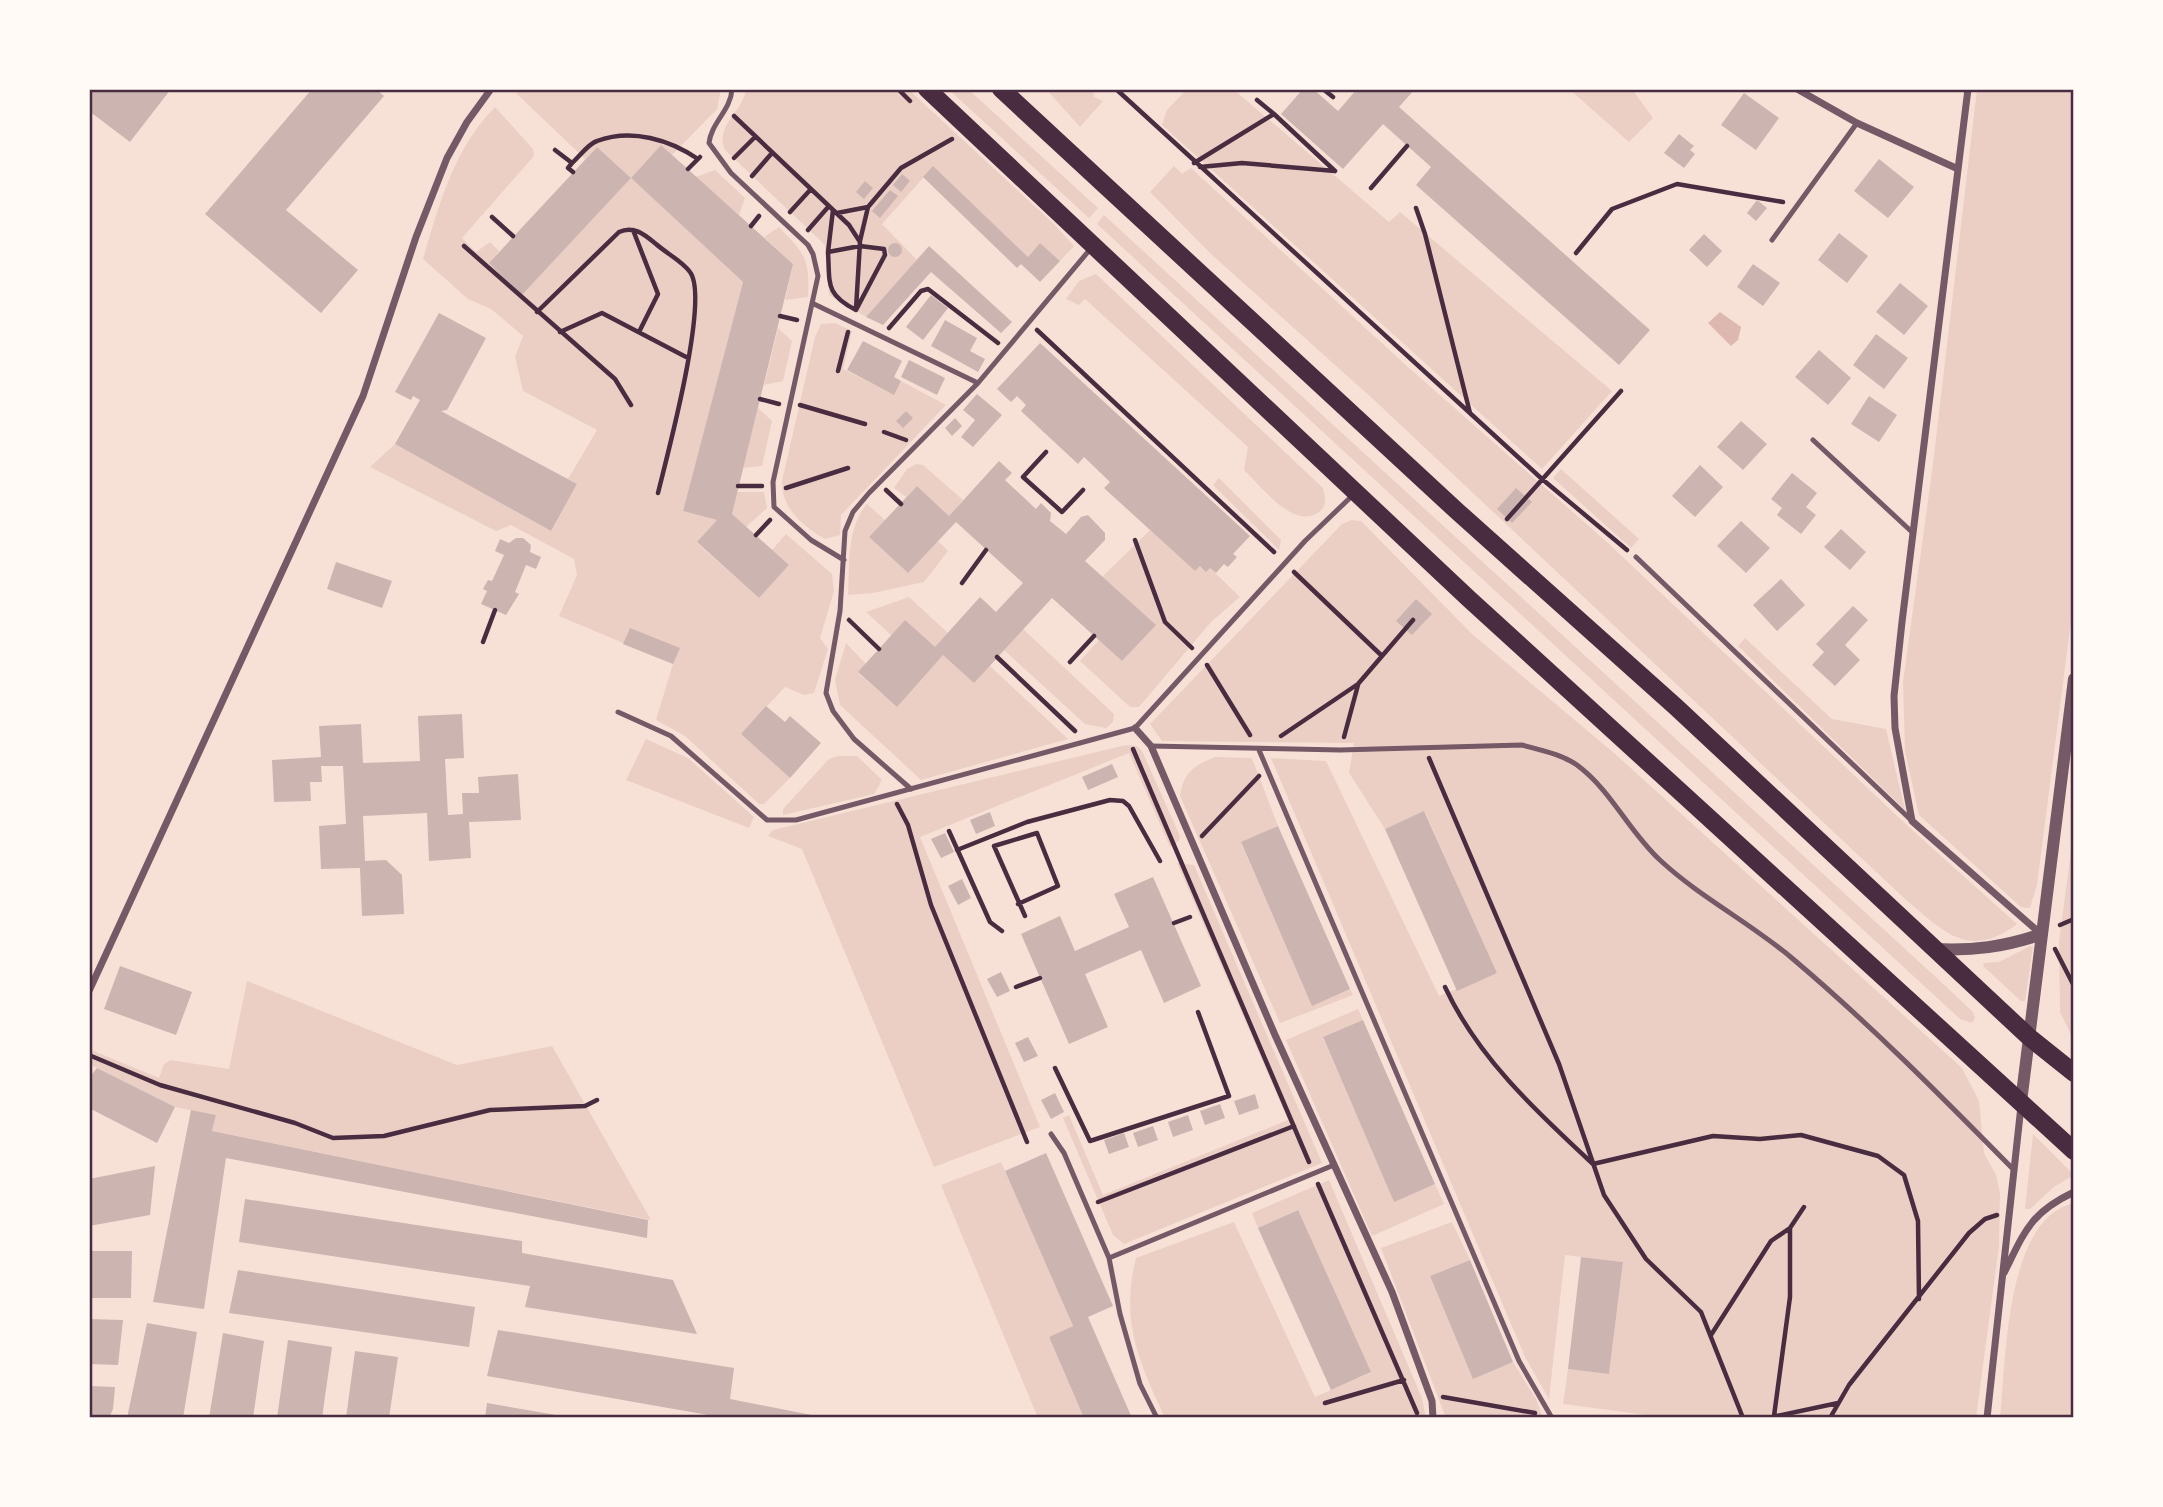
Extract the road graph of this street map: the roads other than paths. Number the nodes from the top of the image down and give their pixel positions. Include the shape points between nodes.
1 (491, 89) edge
2 (732, 89) edge
3 (928, 89) edge
4 (1001, 89) edge
5 (1797, 89) edge
6 (1968, 89) edge
7 (1857, 123) junction
8 (1958, 169) junction
9 (1772, 240) dead end
10 (1094, 244) junction
11 (814, 304) junction
12 (978, 383) junction
13 (1813, 440) dead end
14 (1356, 492) junction
15 (1913, 533) junction
16 (1636, 557) road end
17 (844, 560) junction
18 (2074, 679) edge
19 (618, 712) dead end
20 (1135, 729) junction
21 (1151, 746) junction
22 (1259, 750) junction
23 (911, 789) junction
24 (1912, 821) junction
25 (2042, 934) junction
26 (1934, 948) junction
27 (89, 991) edge
28 (2029, 1037) junction
29 (2074, 1073) edge
30 (2021, 1101) junction
31 (1051, 1134) dead end
32 (2074, 1151) edge
33 (1334, 1165) junction
34 (2012, 1168) junction
35 (2074, 1192) edge
36 (1109, 1258) junction
37 (2002, 1276) junction
38 (1552, 1417) edge
39 (1157, 1418) edge
40 (1433, 1418) edge
41 (1987, 1418) edge

1 - 27 street via 447,158 363,396
2 - 11 lane via 710,133 710,146 813,254 818,289
3 - 10 main road
4 - 26 main road
5 - 7 street
6 - 8 street
7 - 8 street
7 - 9 lane
8 - 15 street
10 - 12 lane
10 - 14 main road
11 - 12 lane
11 - 17 lane via 772,489 778,511 811,540
12 - 17 lane via 853,512 845,531
13 - 15 lane
14 - 20 lane via 1305,541
14 - 30 main road
15 - 24 street via 1894,696 1899,760
16 - 24 lane
17 - 23 lane via 826,693 854,739
18 - 25 street
19 - 23 lane via 671,736 767,820 796,820
20 - 21 street
20 - 23 lane
21 - 22 lane
21 - 33 street
22 - 34 lane via 1522,745 1576,764 1607,793 1661,861 1791,957 1905,1061
22 - 38 lane via 1519,1361
24 - 25 street
25 - 26 street via 1974,951
25 - 28 street
26 - 28 main road
28 - 29 main road
28 - 30 street
30 - 32 main road
30 - 34 street
31 - 36 lane via 1064,1153
33 - 36 lane
33 - 40 street via 1392,1292 1430,1395
34 - 37 street
35 - 37 street via 2051,1203 2030,1222
36 - 39 lane via 1140,1384
37 - 41 street

